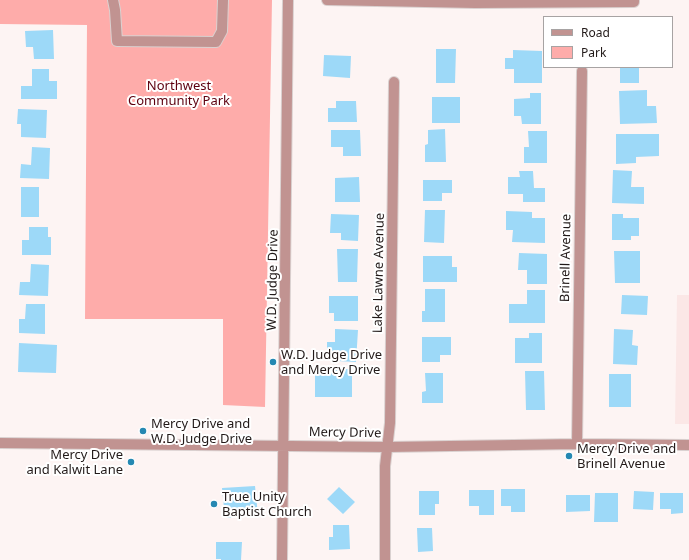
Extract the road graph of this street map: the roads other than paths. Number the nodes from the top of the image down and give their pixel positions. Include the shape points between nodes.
1 (113, 0) edge
2 (223, 0) edge
3 (288, 0) edge
4 (327, 0) edge
5 (634, 0) edge
6 (475, 1) edge
7 (582, 71) dead end
8 (394, 82) dead end
9 (0, 443) edge
10 (577, 444) junction
11 (689, 445) edge
12 (284, 446) junction
13 (387, 447) junction
14 (282, 560) edge
15 (385, 560) edge

1 - 2 street via 117,41 216,42 222,31
3 - 12 street, W.D. Judge Drive
4 - 6 street
5 - 6 street
7 - 10 street, Brinell Avenue
8 - 13 street, Lake Lawne Avenue via 390,424
9 - 12 street, Mercy Drive
10 - 11 street, Mercy Drive
10 - 13 street, Mercy Drive
12 - 13 street, Mercy Drive
12 - 14 street, W.D. Judge Drive
13 - 15 street, Lake Lawne Avenue

